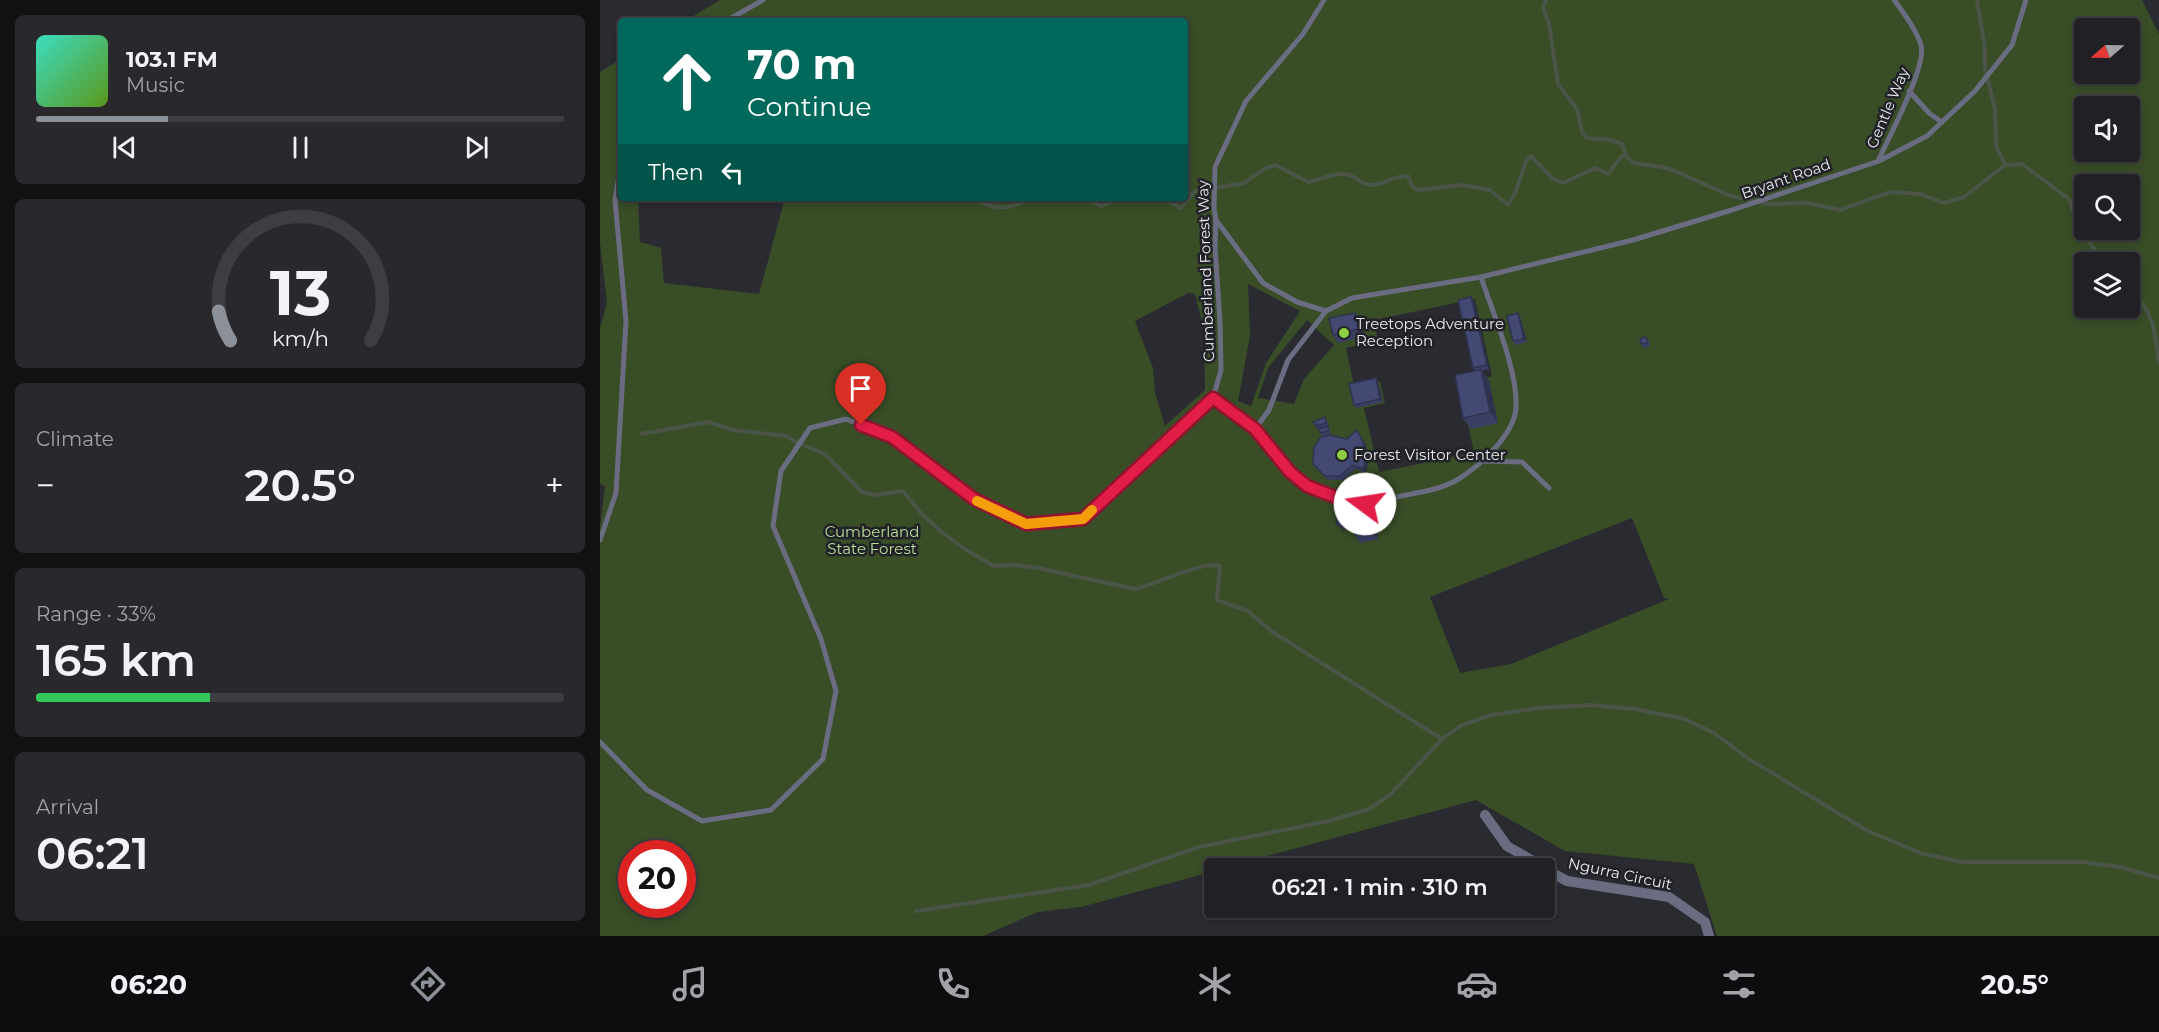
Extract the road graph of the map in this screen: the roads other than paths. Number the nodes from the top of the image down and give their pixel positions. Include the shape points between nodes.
1 (763, 0) edge
2 (1324, 0) edge
3 (1894, 0) edge
4 (2026, 0) edge
5 (731, 18) edge
6 (1909, 91) junction
7 (1942, 122) junction
8 (1879, 160) junction
9 (618, 182) edge
10 (1216, 220) junction
11 (1481, 277) junction
12 (1326, 311) junction
13 (1213, 398) junction
14 (1255, 429) junction
15 (1480, 461) junction
16 (1550, 488) dead end
17 (600, 540) edge
18 (600, 742) edge
19 (1485, 815) dead end
20 (1527, 858) edge
21 (1555, 874) edge
22 (1709, 936) edge

1 - 5 lane
2 - 10 lane, Cumberland Forest Way via 1303,34 1246,101 1215,167
3 - 6 lane, Gentle Way via 1921,46 1918,71
4 - 7 lane, Bryant Road via 2012,45 1976,90
6 - 7 lane
6 - 8 lane, Gentle Way
7 - 8 lane, Bryant Road via 1926,136
8 - 11 lane, Bryant Road via 1633,240
9 - 17 lane via 615,200 626,321 616,493
10 - 12 lane via 1263,283 1298,302
10 - 13 lane, Cumberland Forest Way via 1221,370
11 - 12 lane, Bryant Road via 1352,298
11 - 15 lane via 1513,377 1516,407 1503,439
12 - 14 lane via 1288,360 1269,410
13 - 14 lane
13 - 18 lane via 1083,519 1026,524 974,499 892,437 846,419 810,428 780,471 773,526 821,639 836,691 823,759 771,810 702,821 647,790
14 - 15 lane via 1290,472 1307,486 1350,503 1365,504 1435,489 1457,480
15 - 16 lane via 1522,462
19 - 20 street, Ngurra Circuit via 1507,846
21 - 22 street, Ngurra Circuit via 1567,881 1670,897 1705,922

